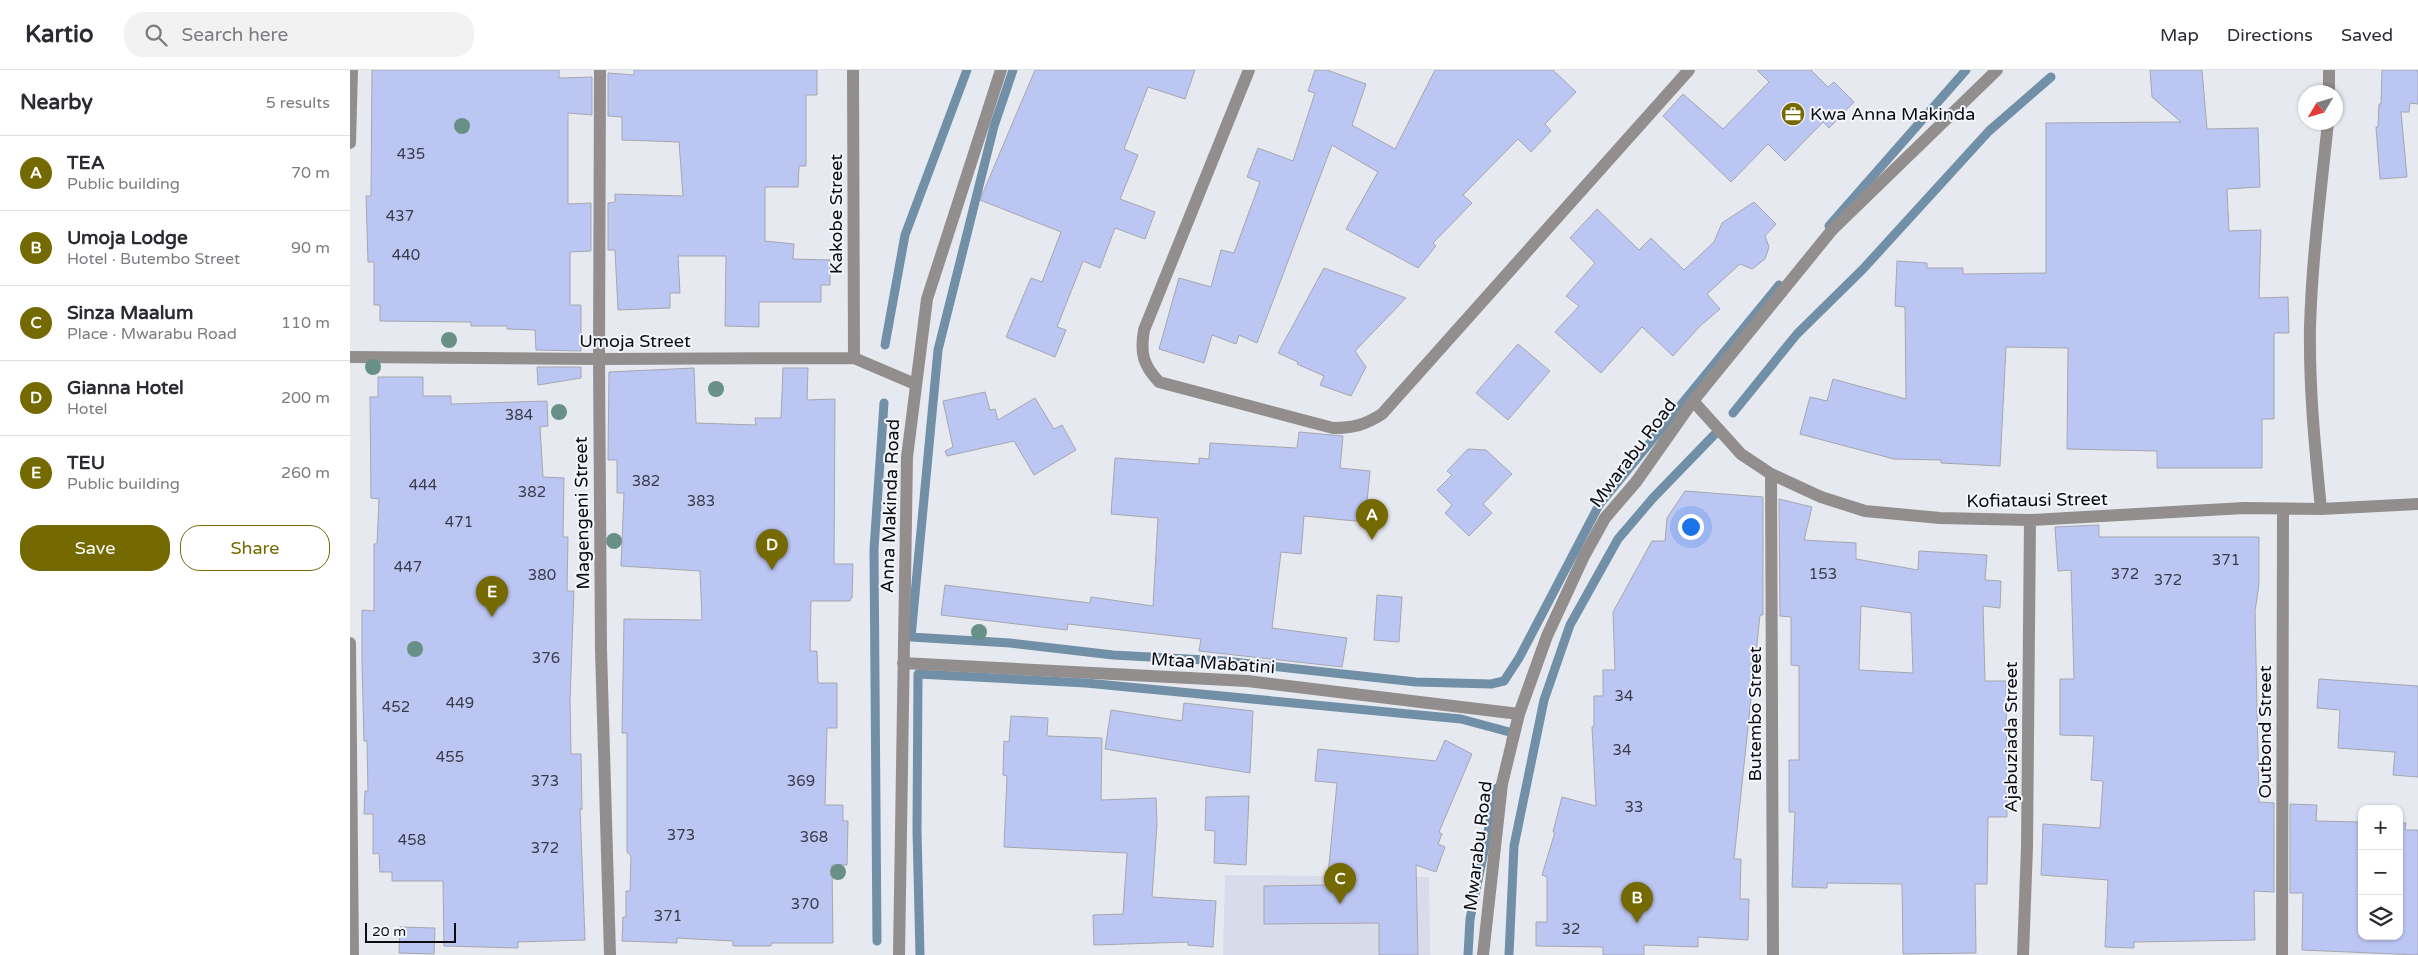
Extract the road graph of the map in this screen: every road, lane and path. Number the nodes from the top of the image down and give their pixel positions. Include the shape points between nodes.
1 (352, 70) edge
2 (600, 70) edge
3 (853, 70) edge
4 (1001, 70) edge
5 (1249, 70) edge
6 (1689, 70) edge
7 (1997, 70) edge
8 (2329, 70) edge
9 (2329, 85) edge
10 (2327, 130) edge
11 (350, 143) edge
12 (350, 357) edge
13 (854, 358) junction
14 (598, 360) junction
15 (915, 384) junction
16 (1694, 401) junction
17 (1771, 474) junction
18 (2418, 504) edge
19 (2321, 509) junction
20 (2283, 510) junction
21 (2030, 520) junction
22 (350, 643) edge
23 (903, 663) junction
24 (1519, 714) junction
25 (353, 955) edge
26 (610, 955) edge
27 (899, 955) edge
28 (1483, 955) edge
29 (1773, 955) edge
30 (2023, 955) edge
31 (2282, 955) edge

1 - 11 street
2 - 14 street, Magengeni Street
3 - 13 street, Kakobe Street
4 - 15 street, Anna Makinda Road via 928,299
5 - 6 street via 1144,330 1142,349 1147,369 1159,382 1333,428 1351,428 1382,414
7 - 16 street, Mwarabu Road via 1832,230
8 - 9 street
10 - 19 street via 2313,259 2310,328 2311,404
12 - 14 street, Umoja Street
13 - 14 street, Umoja Street
13 - 15 street, Umoja Street
14 - 26 street, Magengeni Street via 601,650
15 - 23 street, Anna Makinda Road via 907,457
16 - 17 street, Kofiatausi Street via 1741,454
16 - 24 street, Mwarabu Road via 1636,482 1605,518 1548,636
17 - 21 street, Kofiatausi Street via 1820,497 1865,511 1940,518
17 - 29 street, Butembo Street
18 - 19 street, Kofiatausi Street
19 - 20 street, Kofiatausi Street
20 - 21 street, Kofiatausi Street via 2244,508
20 - 31 street, Outbond Street
21 - 30 street, Ajabuziada Street
22 - 25 street
23 - 24 street, Mtaa Mabatini via 1248,681
23 - 27 street, Anna Makinda Road
24 - 28 street, Mwarabu Road via 1502,784

